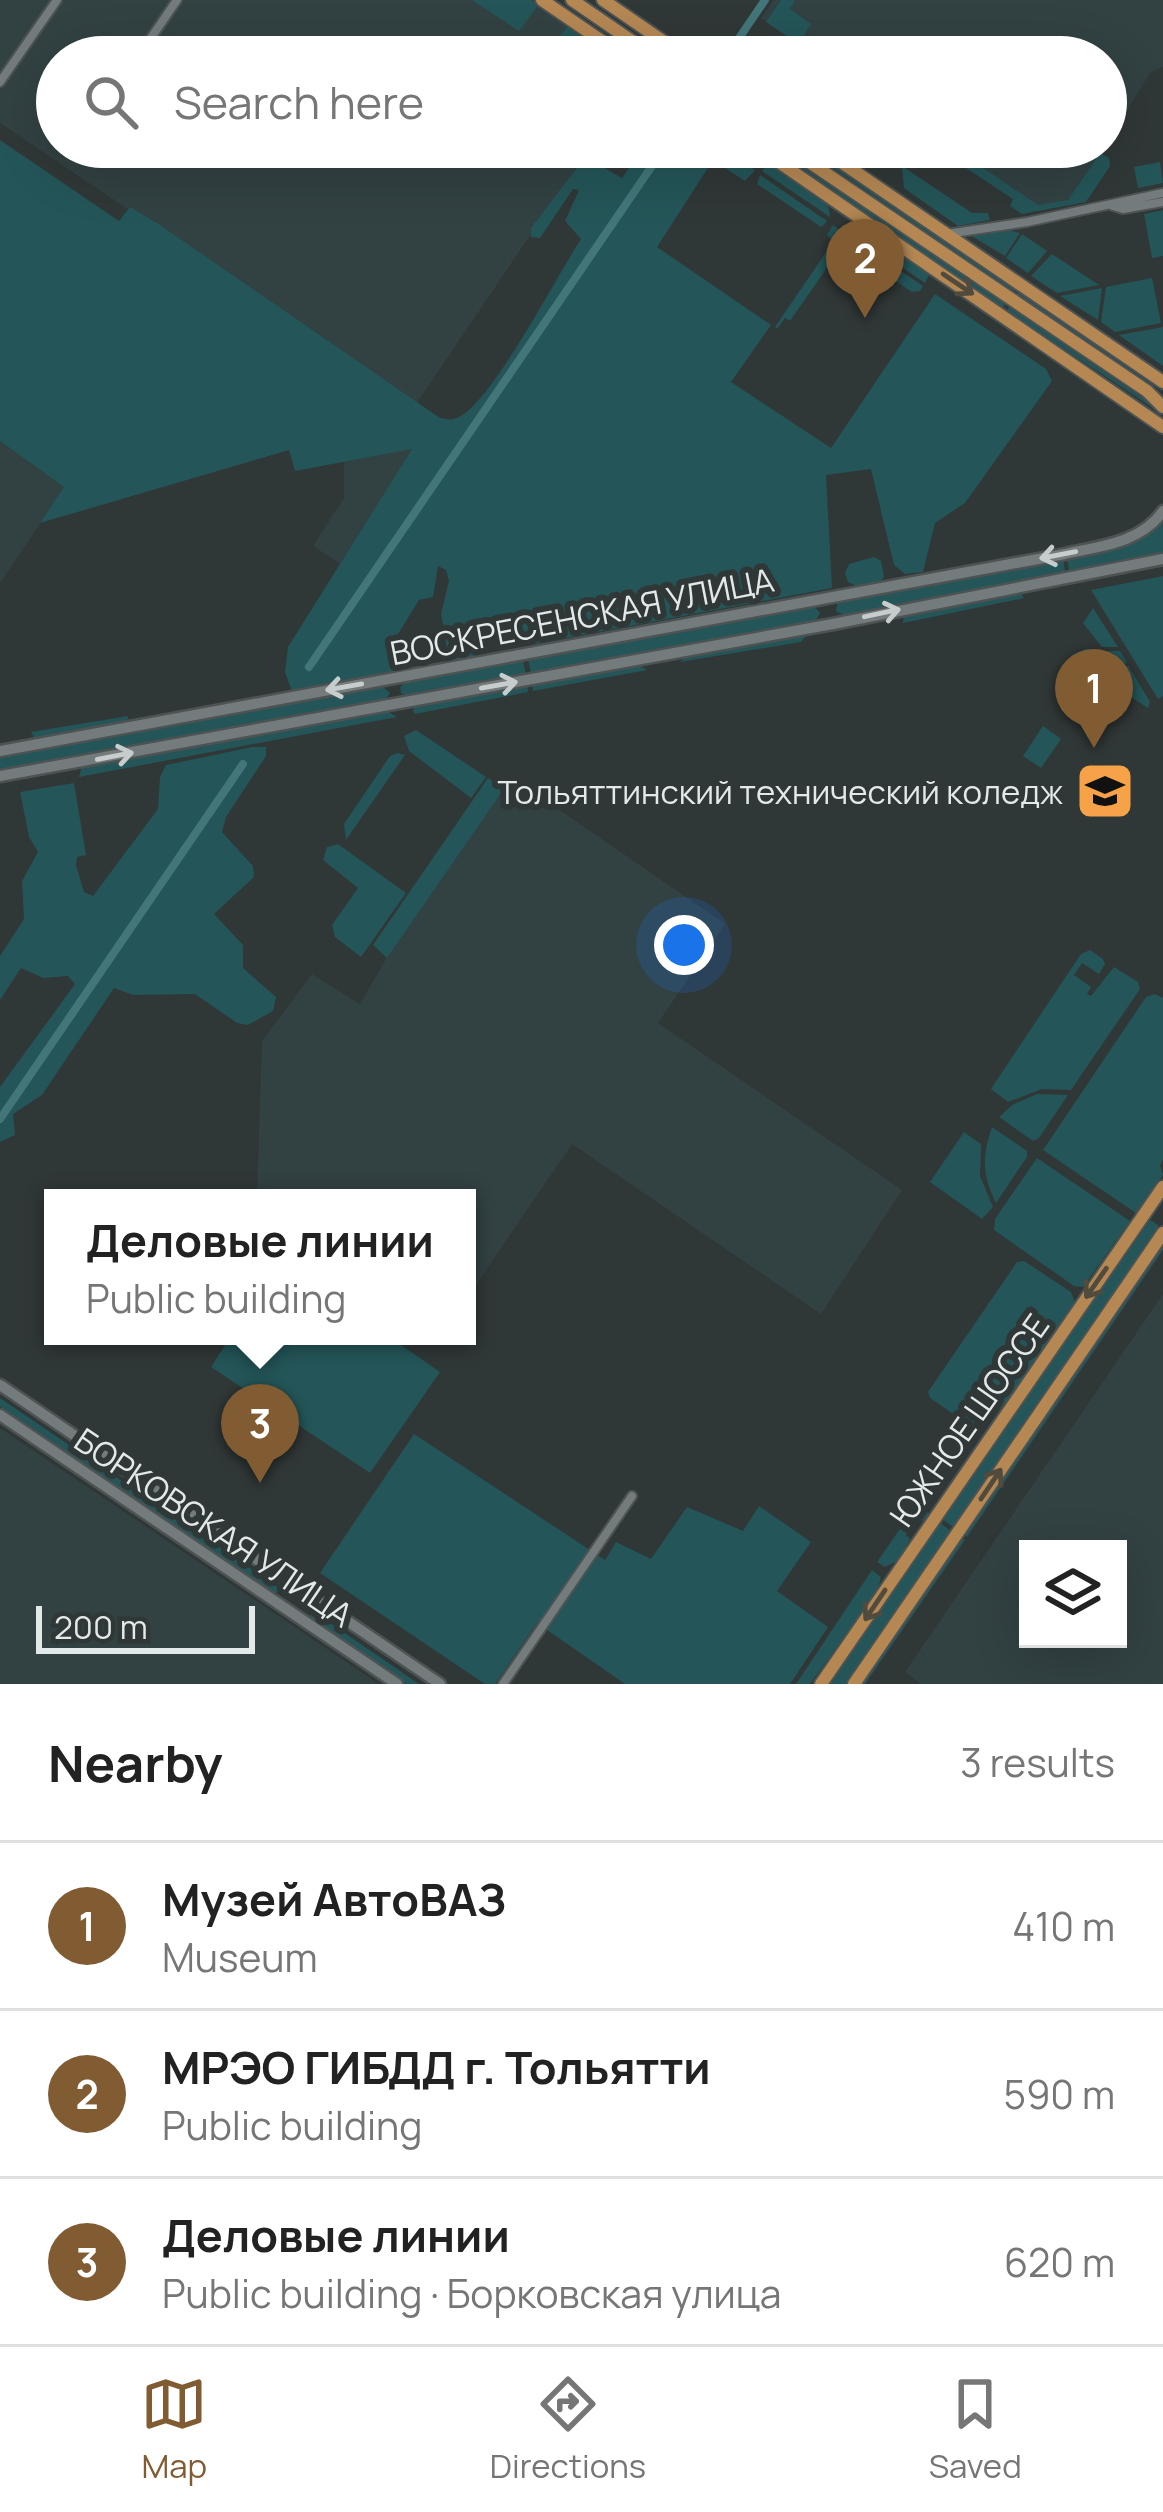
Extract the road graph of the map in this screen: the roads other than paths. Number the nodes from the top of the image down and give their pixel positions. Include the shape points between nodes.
1 (57, 0) edge
2 (177, 0) edge
3 (542, 0) edge
4 (572, 0) edge
5 (603, 0) edge
6 (152, 36) edge
7 (594, 36) edge
8 (624, 36) edge
9 (655, 36) edge
10 (0, 82) edge
11 (787, 168) edge
12 (818, 168) edge
13 (850, 168) edge
14 (1163, 197) edge
15 (974, 230) junction
16 (946, 234) junction
17 (964, 247) junction
18 (1163, 382) edge
19 (1147, 392) junction
20 (1163, 398) edge
21 (1163, 407) edge
22 (1163, 427) edge
23 (1163, 512) edge
24 (1163, 559) edge
25 (827, 598) junction
26 (833, 624) junction
27 (396, 678) junction
28 (400, 703) junction
29 (0, 751) edge
30 (0, 776) edge
31 (1161, 1190) edge
32 (1162, 1214) edge
33 (1143, 1216) junction
34 (1163, 1233) edge
35 (0, 1385) edge
36 (0, 1415) edge
37 (632, 1496) dead end
38 (308, 1594) junction
39 (295, 1615) junction
40 (398, 1684) edge
41 (440, 1684) edge
42 (503, 1684) edge
43 (821, 1684) edge
44 (854, 1684) edge

1 - 10 street
2 - 6 street
3 - 7 main road
4 - 8 main road
5 - 9 main road
11 -> 22 main road
12 - 19 main road
13 - 16 main road
14 - 15 street
15 - 16 street
15 - 17 street
16 - 17 main road
17 - 18 main road
19 - 20 main road
19 - 21 main road
23 -> 25 main road, ВОСКРЕСЕНСКАЯ УЛИЦА via 1121,541
26 -> 24 main road, ВОСКРЕСЕНСКАЯ УЛИЦА
25 - 26 main road
25 - 27 main road, ВОСКРЕСЕНСКАЯ УЛИЦА
28 -> 26 main road, ВОСКРЕСЕНСКАЯ УЛИЦА
27 - 28 main road
27 -> 29 main road, ВОСКРЕСЕНСКАЯ УЛИЦА
30 -> 28 main road, ВОСКРЕСЕНСКАЯ УЛИЦА
31 - 32 main road
31 - 33 main road, ЮЖНОЕ ШОССЕ
32 - 33 main road
33 -> 43 main road, ЮЖНОЕ ШОССЕ
44 -> 34 main road, ЮЖНОЕ ШОССЕ
35 - 38 main road, БОРКОВСКАЯ УЛИЦА
36 - 39 main road, БОРКОВСКАЯ УЛИЦА
37 - 42 street
38 - 39 main road
38 - 41 main road, БОРКОВСКАЯ УЛИЦА
39 - 40 main road, БОРКОВСКАЯ УЛИЦА

